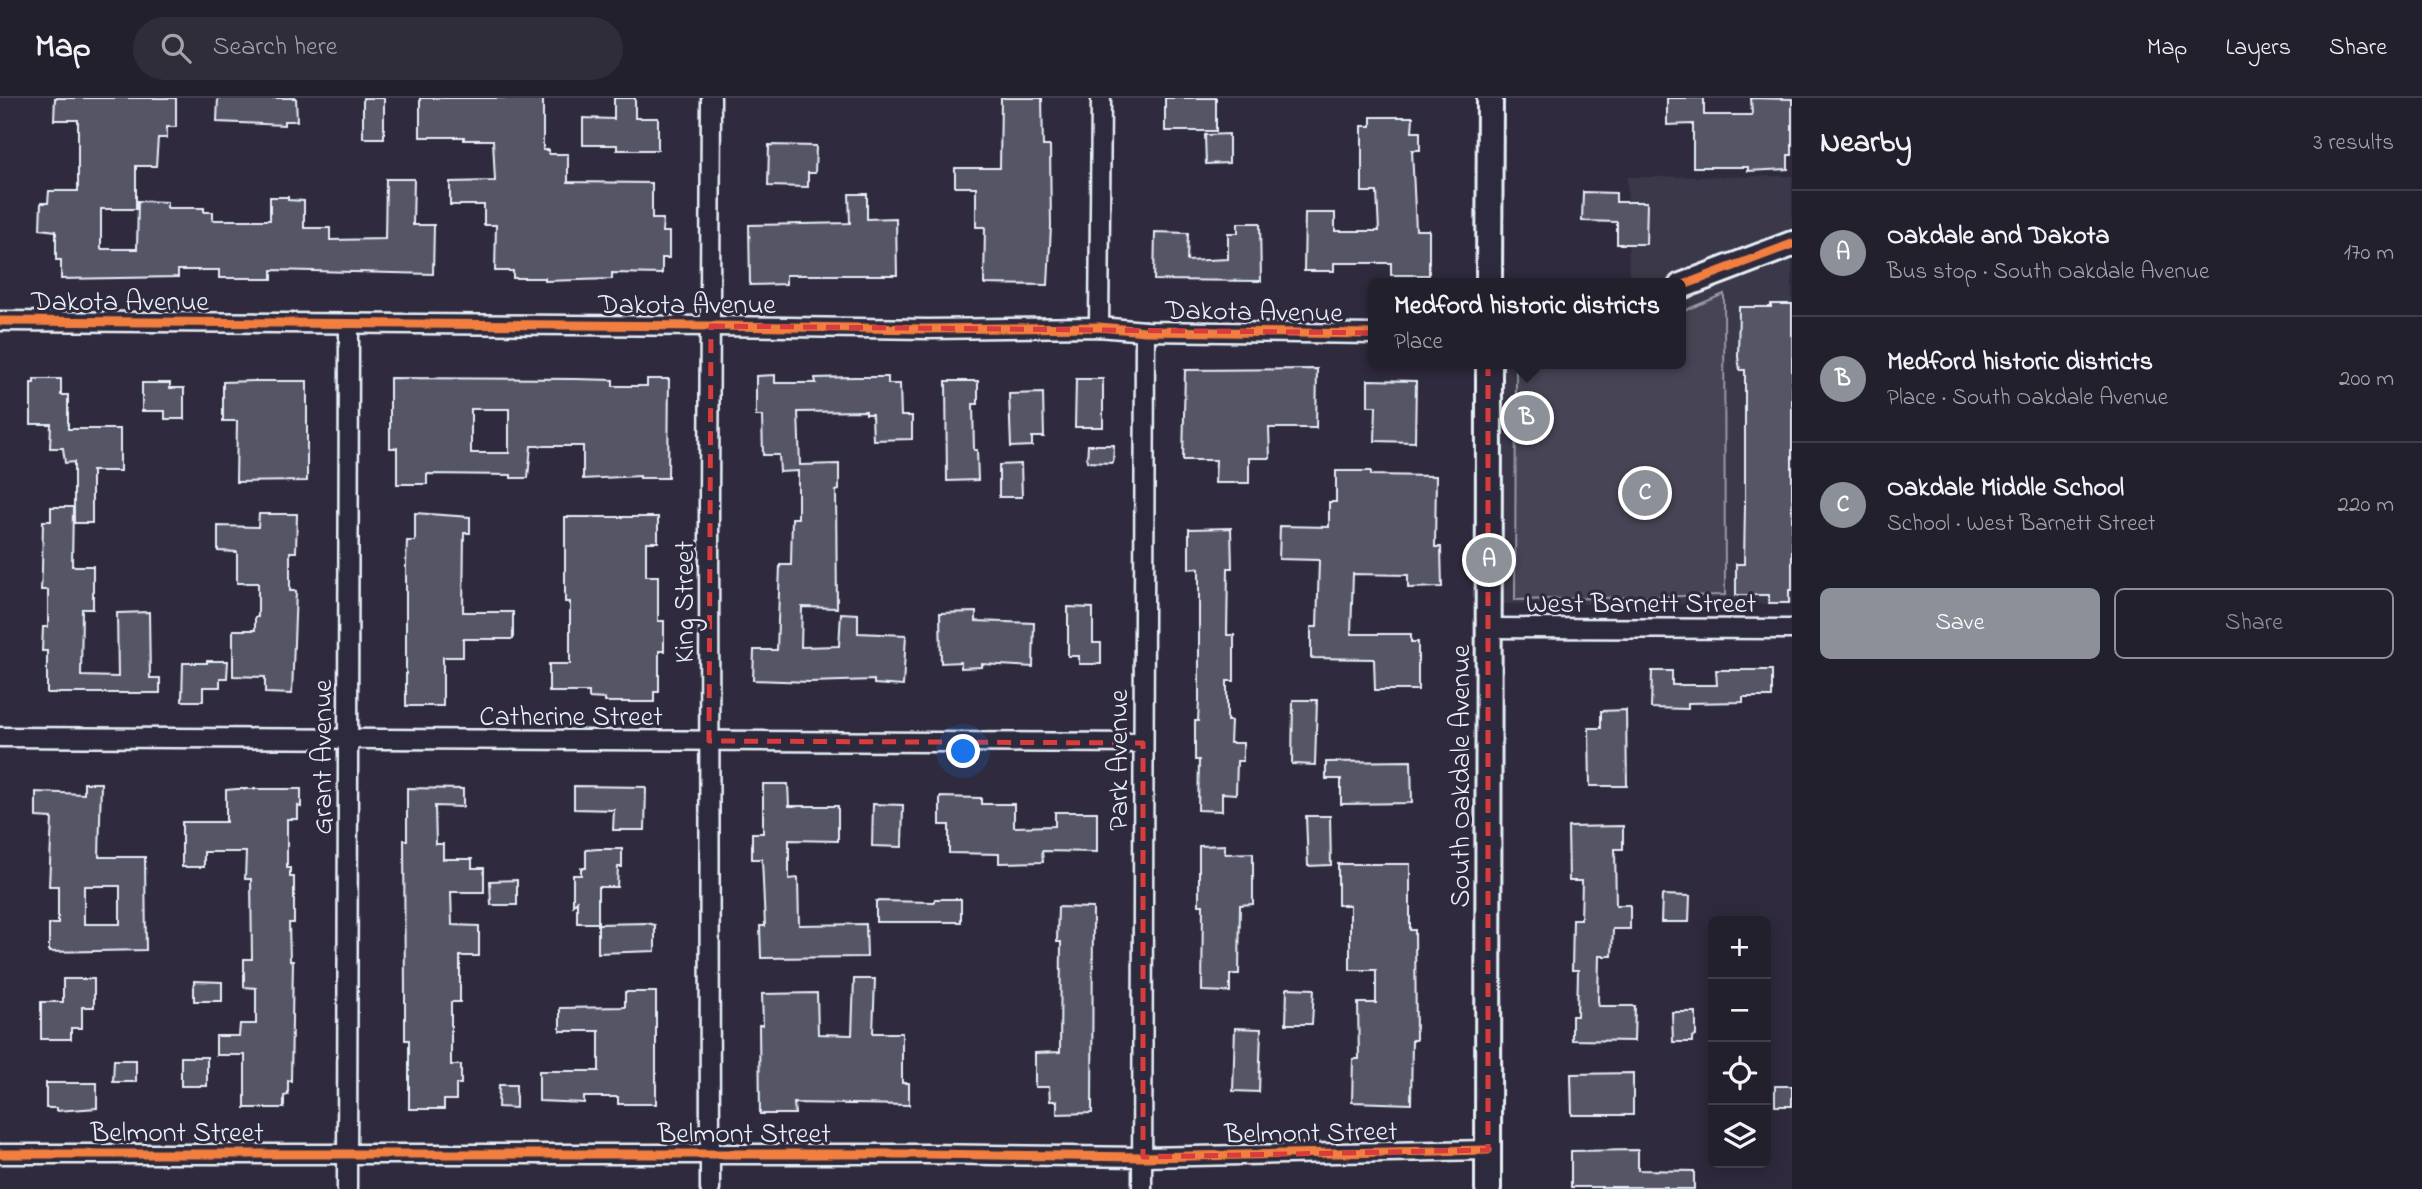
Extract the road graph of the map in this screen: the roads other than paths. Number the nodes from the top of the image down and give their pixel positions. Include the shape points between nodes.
1 (711, 98) edge
2 (1101, 98) edge
3 (1490, 98) edge
4 (1792, 244) edge
5 (1489, 278) edge
6 (1686, 284) edge
7 (0, 321) edge
8 (349, 324) junction
9 (711, 326) junction
10 (1099, 327) junction
11 (1145, 331) junction
12 (1368, 334) edge
13 (1489, 369) edge
14 (1489, 628) junction
15 (1792, 629) edge
16 (0, 737) edge
17 (347, 739) junction
18 (709, 741) junction
19 (1143, 743) junction
20 (1488, 1150) junction
21 (0, 1154) edge
22 (347, 1154) junction
23 (710, 1154) junction
24 (1143, 1157) junction
25 (347, 1189) edge
26 (710, 1189) edge
27 (1142, 1189) edge
28 (1489, 1189) edge

1 - 9 street, King Street
2 - 10 street
3 - 5 street
4 - 6 street
7 - 8 street, Dakota Avenue
8 - 9 street, Dakota Avenue
8 - 17 street, Grant Avenue
9 - 10 street, Dakota Avenue
9 - 18 street, King Street
10 - 11 street, Dakota Avenue
11 - 12 street, Dakota Avenue
11 - 19 street, Park Avenue
13 - 14 street, South Oakdale Avenue
14 - 15 street, West Barnett Street
14 - 20 street, South Oakdale Avenue
16 - 17 street, Catherine Street
17 - 18 street, Catherine Street
17 - 22 street, Grant Avenue
18 - 19 street, Catherine Street
18 - 23 street, King Street
19 - 24 street, Park Avenue
20 - 24 street, Belmont Street
20 - 28 street, South Oakdale Avenue
21 - 22 street, Belmont Street
22 - 23 street, Belmont Street
22 - 25 street, Grant Avenue
23 - 24 street, Belmont Street
23 - 26 street, King Street
24 - 27 street, Park Avenue

